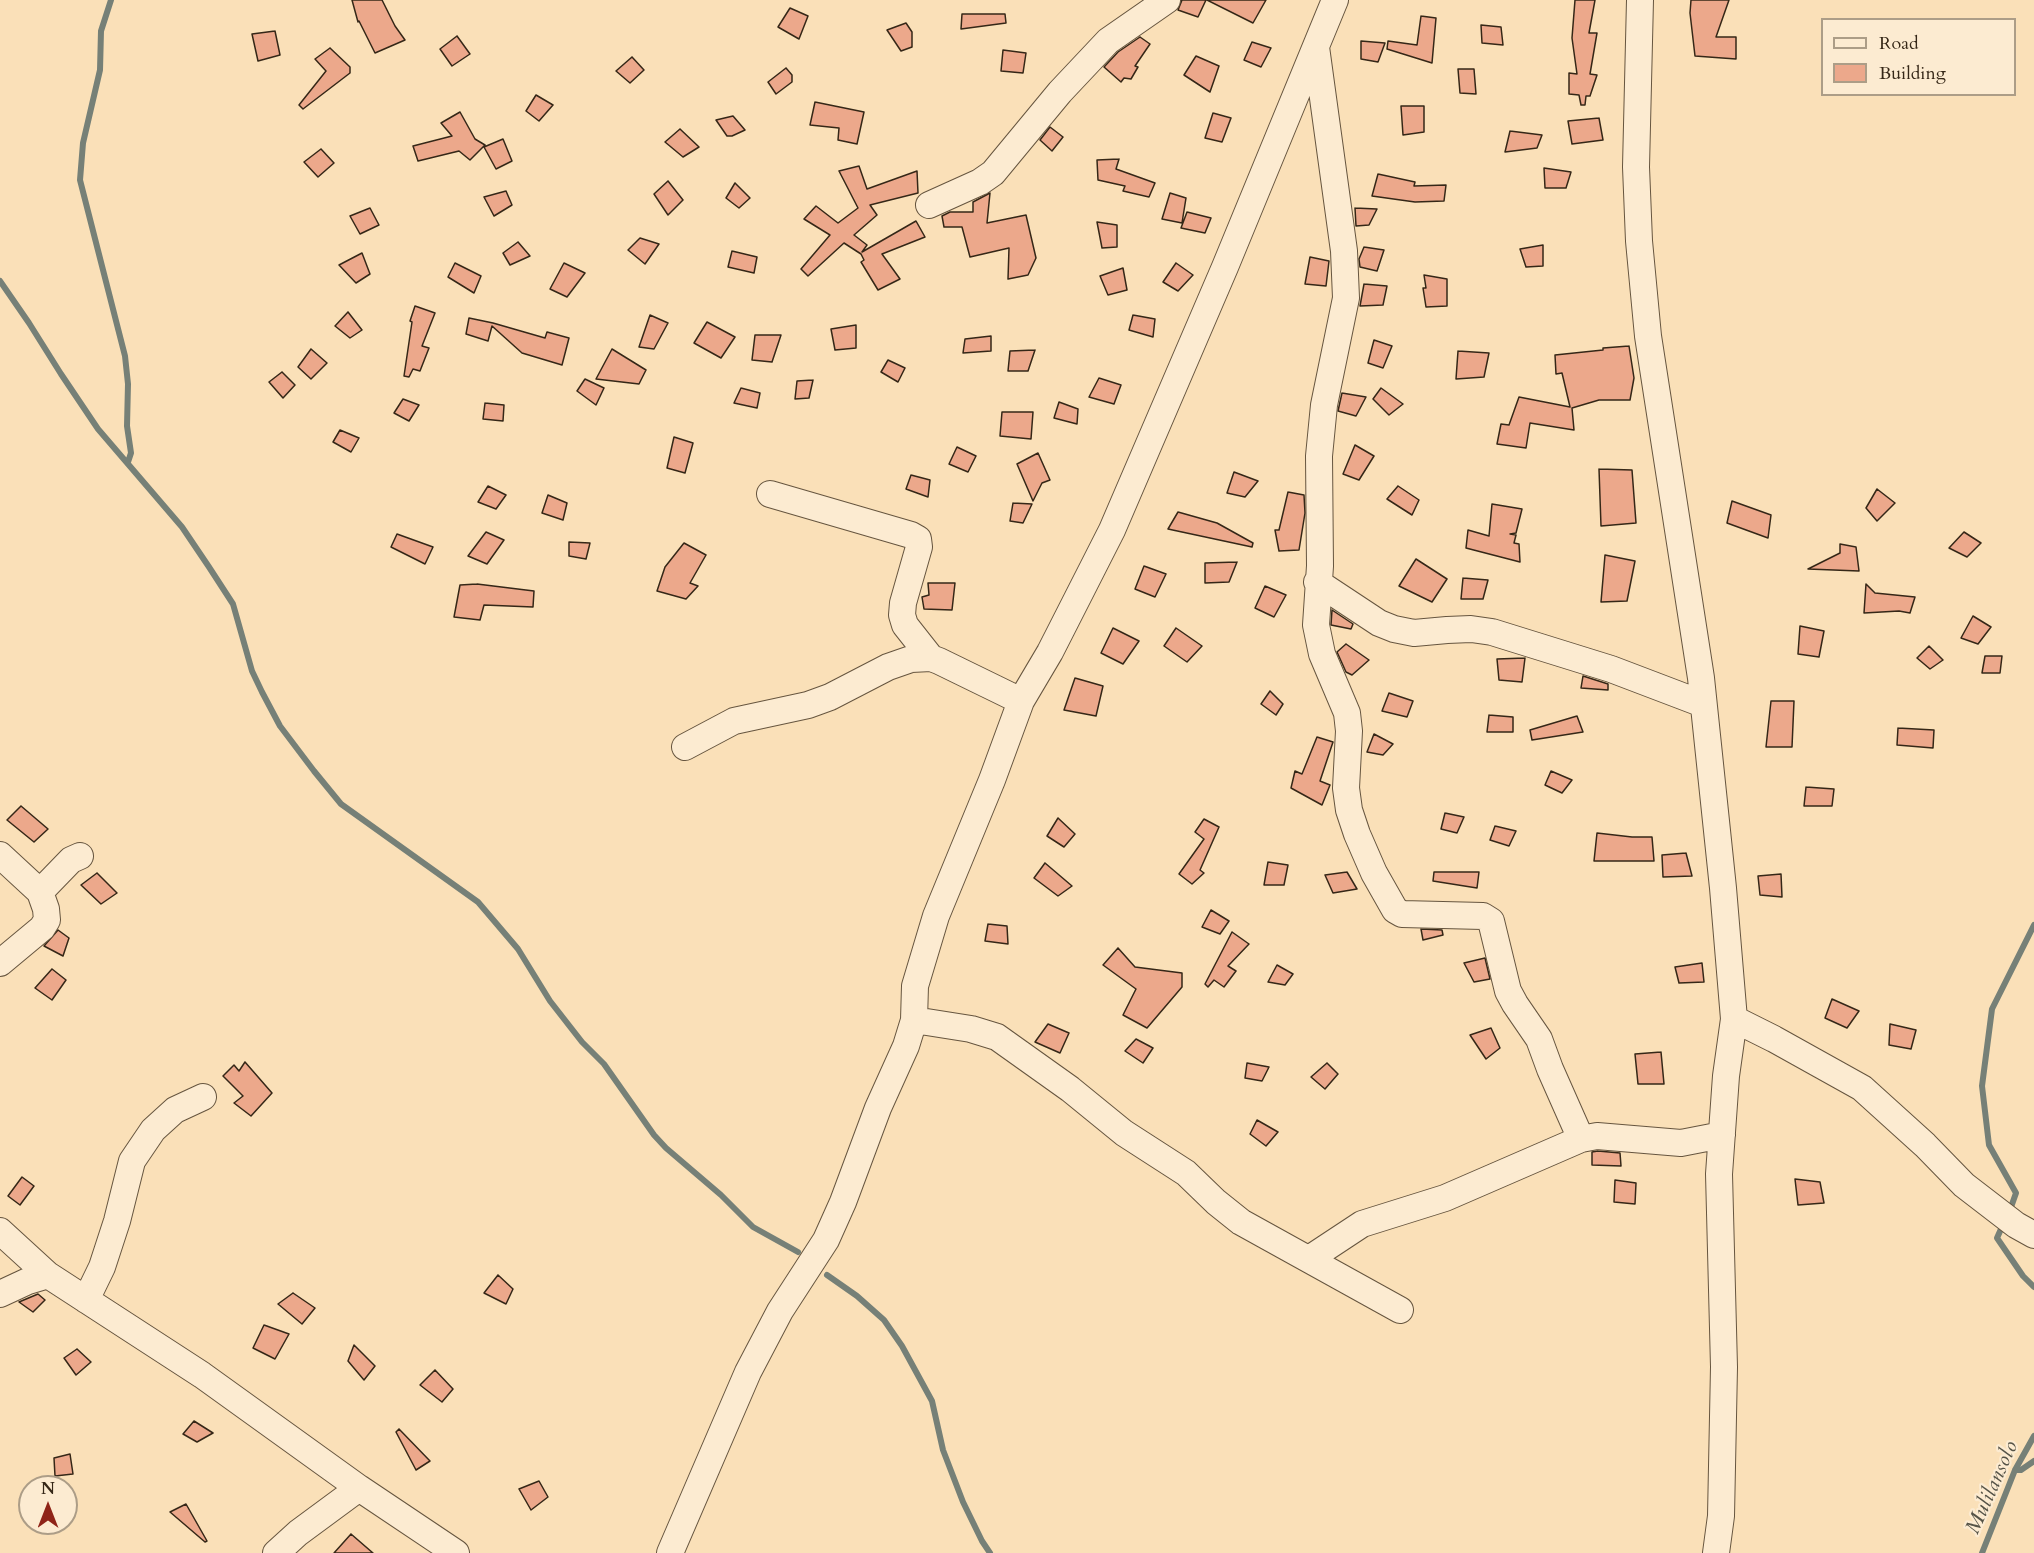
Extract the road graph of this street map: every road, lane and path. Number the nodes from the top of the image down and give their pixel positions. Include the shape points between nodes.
1 (1167, 0) edge
2 (1335, 0) edge
3 (1640, 0) edge
4 (1316, 47) junction
5 (929, 205) dead end
6 (770, 494) dead end
7 (1317, 582) junction
8 (931, 658) junction
9 (1021, 701) junction
10 (1703, 704) junction
11 (685, 747) dead end
12 (0, 855) edge
13 (80, 856) dead end
14 (40, 892) junction
15 (0, 963) edge
16 (1734, 1019) junction
17 (914, 1020) junction
18 (203, 1097) dead end
19 (1722, 1135) junction
20 (1581, 1138) junction
21 (0, 1231) edge
22 (2034, 1235) edge
23 (1309, 1259) junction
24 (48, 1275) junction
25 (0, 1294) edge
26 (86, 1300) junction
27 (1400, 1310) dead end
28 (359, 1488) junction
29 (276, 1553) edge
30 (456, 1553) edge
31 (670, 1553) edge
32 (1716, 1553) edge

1 - 5 street via 1108,41 993,174
2 - 4 street
3 - 10 street via 1636,168 1639,241 1648,336
4 - 7 street via 1344,251 1346,298 1324,405
4 - 9 street via 1113,530
6 - 8 street via 918,539 902,615 905,625
7 - 10 street via 1394,629 1414,633 1471,629 1492,632 1611,669
7 - 20 street via 1316,625 1322,654 1347,713 1349,810 1374,873 1402,914 1483,916 1491,921 1508,991 1539,1039
8 - 9 street
8 - 11 street via 911,659 888,667 808,705 734,722
9 - 17 street via 936,916 915,986
10 - 16 street
12 - 14 street
13 - 14 street via 71,860
14 - 15 street via 47,920
16 - 19 street
16 - 22 street via 1862,1088 1964,1185
17 - 23 street via 997,1037 1186,1173 1241,1222
17 - 31 street via 843,1202 826,1239 747,1372
18 - 26 street via 167,1117 132,1161 114,1231
19 - 20 street via 1681,1143
19 - 32 street via 1719,1174 1724,1367 1721,1516
20 - 23 street via 1445,1198 1362,1224
21 - 24 street
23 - 27 street
24 - 25 street
24 - 26 street
26 - 28 street via 202,1375
28 - 29 street
28 - 30 street

